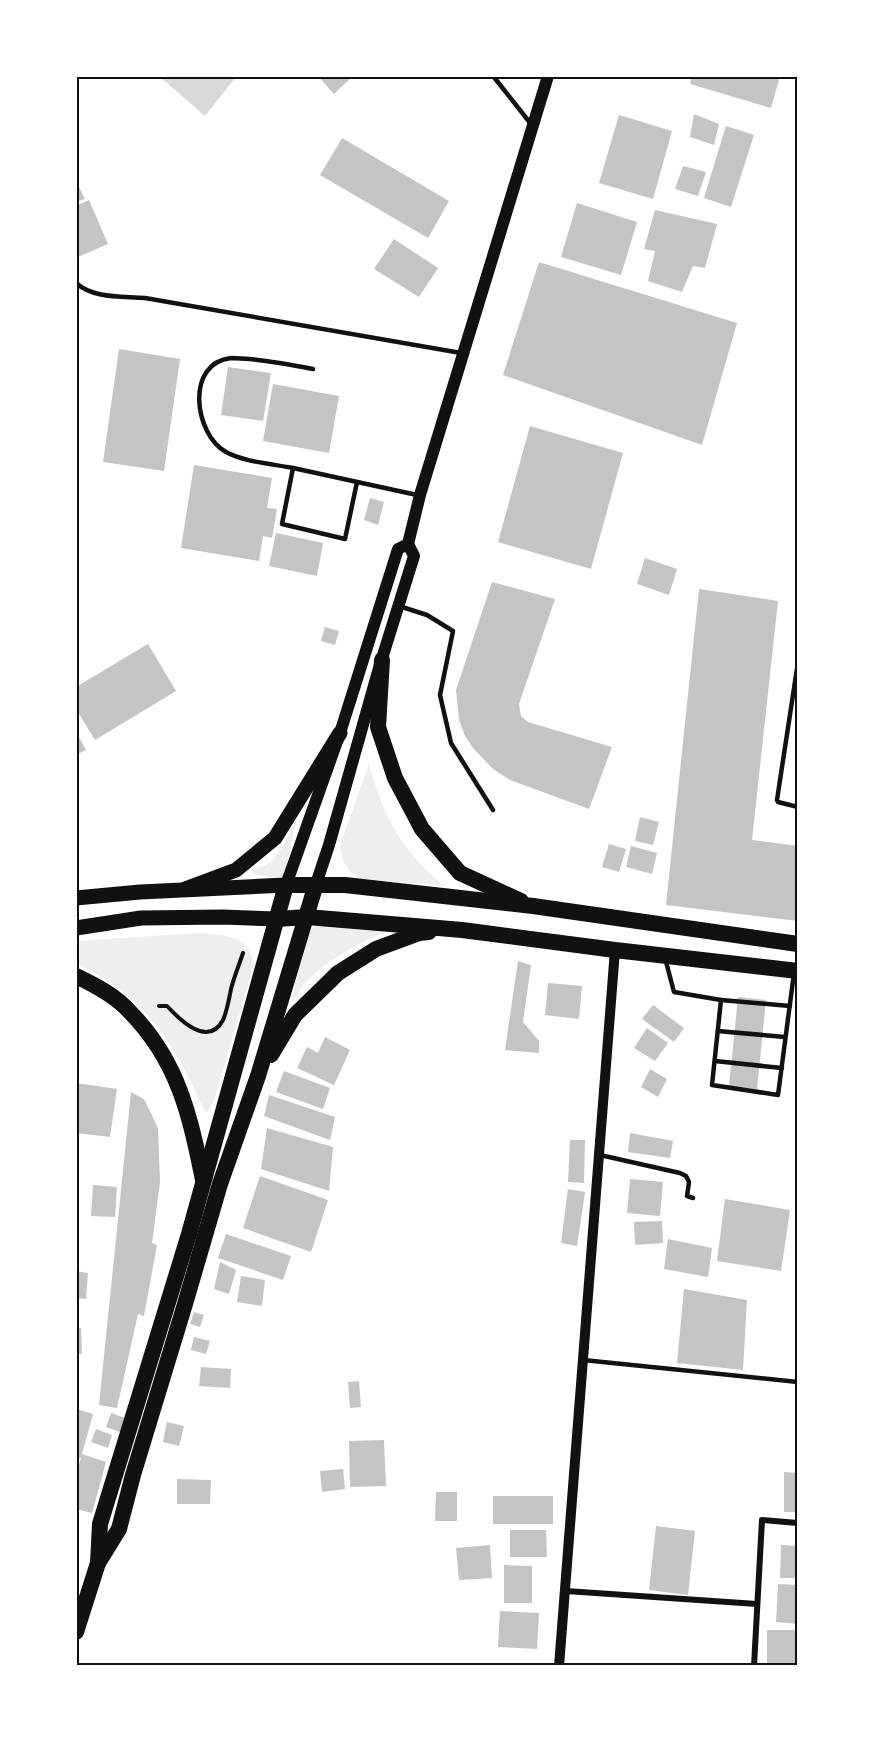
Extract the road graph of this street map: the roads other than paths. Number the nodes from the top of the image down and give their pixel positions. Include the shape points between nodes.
1 (493, 76) edge
2 (548, 76) edge
3 (533, 126) junction
4 (76, 283) edge
5 (464, 353) junction
6 (313, 369) dead end
7 (293, 468) junction
8 (357, 482) junction
9 (420, 495) junction
10 (408, 544) junction
11 (399, 606) junction
12 (382, 660) junction
13 (798, 662) edge
14 (340, 733) junction
15 (798, 807) edge
16 (493, 810) dead end
17 (316, 884) junction
18 (286, 885) junction
19 (185, 889) junction
20 (76, 898) edge
21 (533, 906) junction
22 (307, 917) junction
23 (277, 919) junction
24 (76, 927) edge
25 (462, 930) junction
26 (798, 944) edge
27 (615, 950) junction
28 (664, 956) junction
29 (796, 971) edge
30 (76, 975) edge
31 (721, 1000) junction
32 (790, 1006) junction
33 (718, 1030) junction
34 (786, 1037) junction
35 (715, 1061) junction
36 (782, 1068) junction
37 (258, 1076) junction
38 (600, 1155) junction
39 (204, 1184) junction
40 (693, 1198) dead end
41 (584, 1360) junction
42 (798, 1382) edge
43 (798, 1523) edge
44 (98, 1563) junction
45 (566, 1591) junction
46 (757, 1604) junction
47 (76, 1632) edge
48 (560, 1665) edge
49 (754, 1665) edge

1 - 3 lane
2 - 3 main road
3 - 5 main road
4 - 5 lane via 99,295 145,298
5 - 9 main road
6 - 7 lane via 231,358 210,369 200,392 202,422 226,452
7 - 8 lane
7 - 8 lane via 282,524 345,539
8 - 9 lane
9 - 10 main road
10 - 11 main road via 414,556
10 - 14 main road via 398,549
11 - 12 main road
11 - 16 lane via 427,615 453,630 440,695 451,743
12 - 17 main road
12 - 21 highway via 378,727 395,778 422,829 460,873
13 - 15 lane via 777,800
14 - 18 main road
14 - 19 main road via 275,838 236,870
17 - 18 highway
17 - 21 highway
17 - 22 highway
18 - 19 main road
18 - 23 highway
19 - 20 main road
21 - 26 highway
22 - 23 highway
22 - 25 highway
22 - 37 highway
23 - 24 main road via 141,918
23 - 39 highway
25 - 27 highway
25 - 37 highway via 419,933 376,949 338,973 295,1015
27 - 28 highway
27 - 38 street
28 - 29 highway
28 - 31 lane via 674,992
29 - 32 lane
30 - 39 highway via 129,1010 156,1044 180,1086
31 - 32 lane
31 - 33 lane
32 - 34 lane
33 - 34 lane
33 - 35 lane
34 - 36 lane
35 - 36 lane
35 - 36 lane via 712,1085 778,1095
37 - 44 highway via 220,1184 119,1529
38 - 40 lane via 680,1173 689,1182 687,1196
38 - 41 street
39 - 44 highway via 100,1524
41 - 42 lane
41 - 45 street
43 - 46 street via 762,1520
44 - 47 highway
45 - 46 street
45 - 48 street
46 - 49 street

